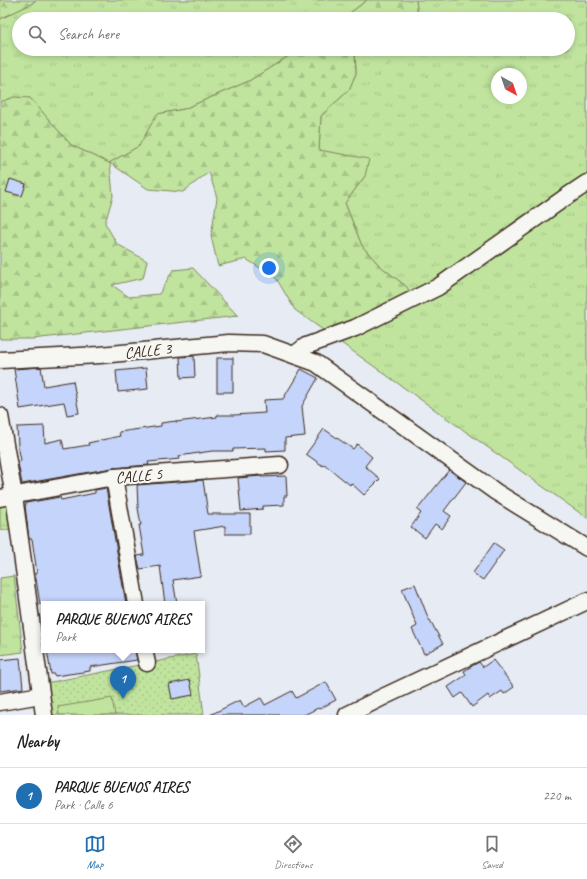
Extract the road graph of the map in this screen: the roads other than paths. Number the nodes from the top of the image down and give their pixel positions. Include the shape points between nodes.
1 (587, 183) edge
2 (294, 355) junction
3 (0, 360) edge
4 (0, 416) edge
5 (280, 465) dead end
6 (114, 477) junction
7 (7, 497) edge
8 (587, 548) edge
9 (135, 601) edge
10 (587, 601) edge
11 (41, 695) junction
12 (0, 702) edge
13 (44, 715) edge
14 (347, 715) edge

1 - 2 street via 438,287 355,328 306,346
2 - 3 street, CALLE 3 via 263,344 229,343 100,356
2 - 8 street, CALLE 3 via 316,363 496,492
4 - 7 street
5 - 6 street, CALLE 5
6 - 7 street, CALLE 5
6 - 9 street
7 - 11 street
10 - 14 street
11 - 12 street
11 - 13 street

